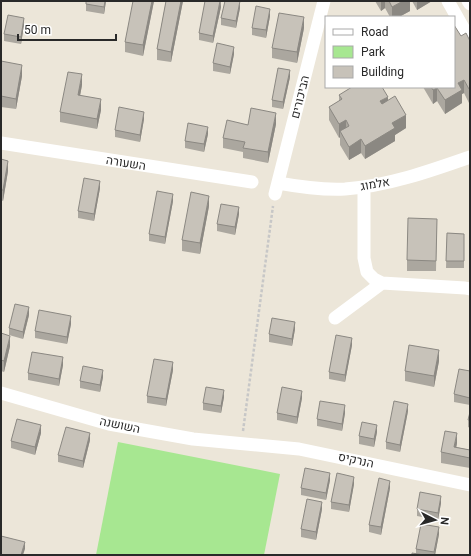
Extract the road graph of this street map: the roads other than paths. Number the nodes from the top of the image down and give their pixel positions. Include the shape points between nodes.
1 (324, 1) edge
2 (448, 1) edge
3 (468, 1) edge
4 (470, 4) edge
5 (470, 40) edge
6 (1, 143) edge
7 (470, 157) edge
8 (252, 182) dead end
9 (364, 186) junction
10 (276, 188) joint
11 (382, 283) junction
12 (470, 289) edge
13 (335, 318) dead end
14 (1, 393) edge
15 (241, 444) joint
16 (470, 484) edge

1 - 10 street, הביכורים
2 - 5 street
3 - 4 street
6 - 8 street, השעורה
7 - 9 street, אלמוג via 406,178
9 - 10 street, אלמוג via 345,189
9 - 11 street via 364,258 367,272
11 - 12 street
11 - 13 street
14 - 15 street, השושנה via 109,424 192,439
15 - 16 street, הנרקיס via 299,449

